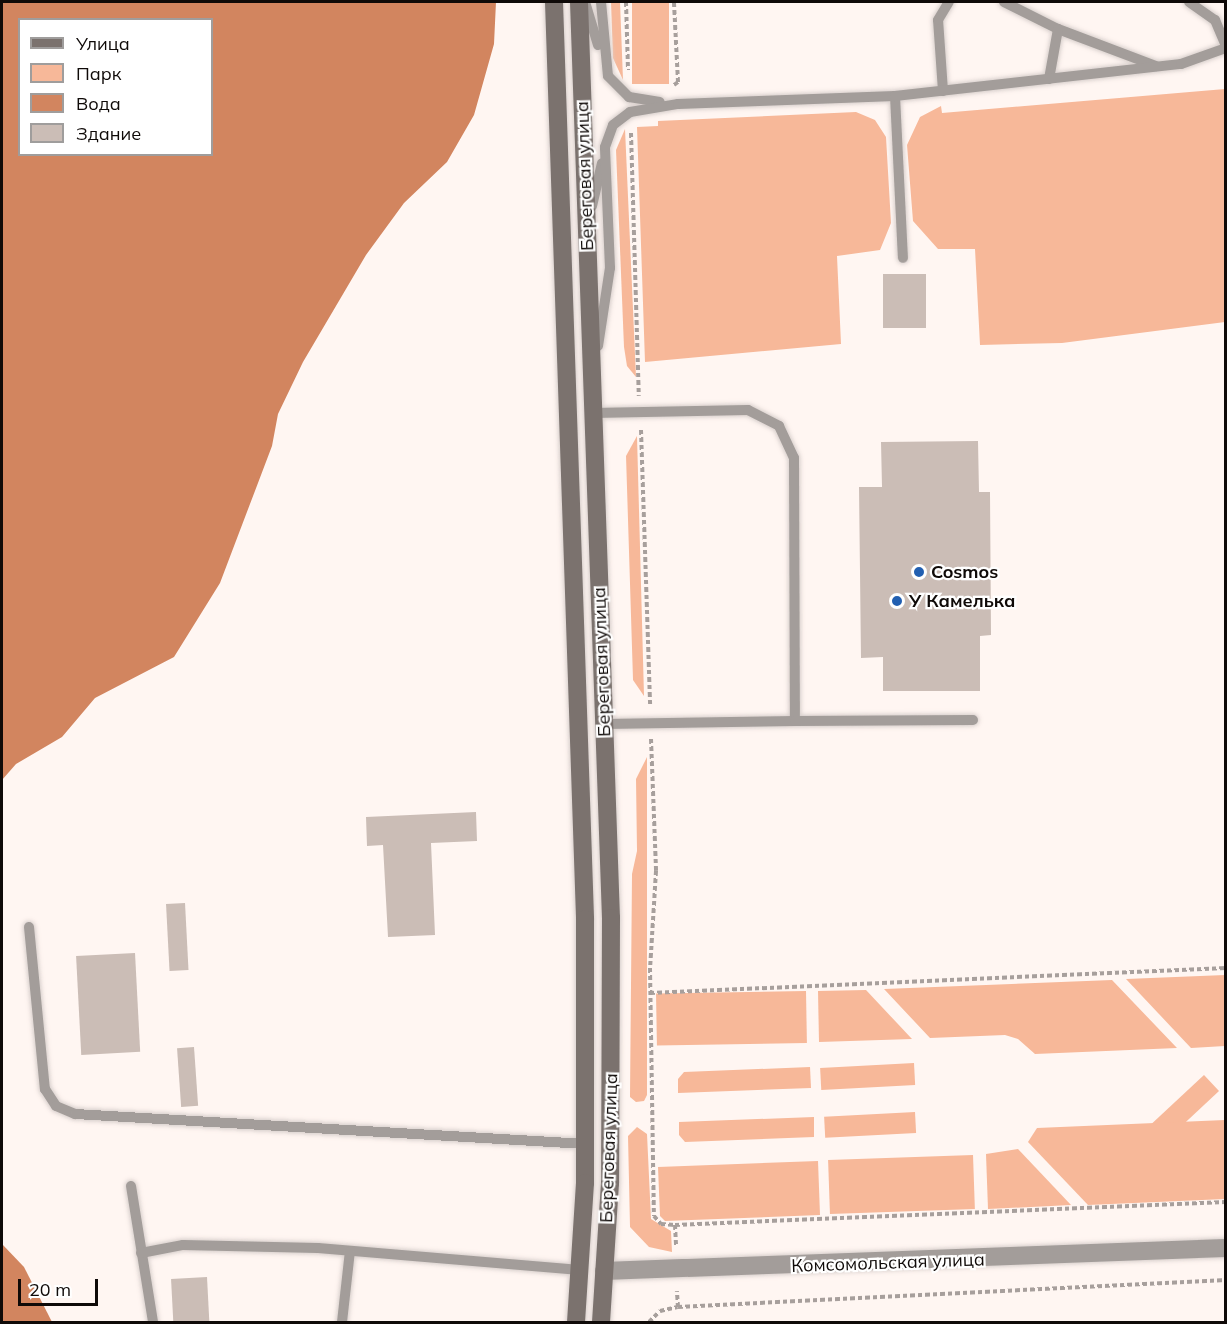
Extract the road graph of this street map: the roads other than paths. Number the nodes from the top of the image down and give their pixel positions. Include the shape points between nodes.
1 (554, 2) edge
2 (579, 2) edge
3 (585, 2) edge
4 (601, 2) edge
5 (949, 2) edge
6 (1005, 2) edge
7 (1189, 2) edge
8 (1058, 29) junction
9 (1226, 47) edge
10 (1159, 67) junction
11 (605, 68) junction
12 (1048, 79) junction
13 (943, 91) junction
14 (895, 96) junction
15 (650, 104) junction
16 (607, 138) junction
17 (587, 230) junction
18 (903, 258) dead end
19 (592, 382) junction
20 (593, 413) junction
21 (974, 720) dead end
22 (795, 721) junction
23 (604, 724) junction
24 (29, 927) dead end
25 (586, 1144) junction
26 (131, 1186) dead end
27 (1226, 1248) edge
28 (350, 1251) junction
29 (1171, 1251) junction
30 (141, 1253) junction
31 (1226, 1254) edge
32 (580, 1270) junction
33 (604, 1271) junction
34 (153, 1323) edge
35 (342, 1323) edge
36 (576, 1323) edge
37 (601, 1323) edge

1 - 25 main road, Береговая улица via 585,907
2 - 17 main road, Береговая улица
3 - 11 lane
4 - 11 lane
5 - 13 lane via 938,20
6 - 8 lane
7 - 9 lane via 1215,20
8 - 10 lane
8 - 12 lane
9 - 10 lane via 1181,64
10 - 12 lane
11 - 15 lane via 623,93
12 - 13 lane
13 - 14 lane
14 - 15 lane
14 - 18 lane
15 - 16 lane via 624,115
16 - 17 lane
16 - 19 lane via 610,268
17 - 19 main road, Береговая улица
19 - 20 main road, Береговая улица
20 - 22 lane via 748,410 766,415 789,441 794,458
20 - 23 main road, Береговая улица
21 - 22 lane
22 - 23 lane
23 - 33 main road, Береговая улица via 612,1023
24 - 25 lane via 45,1089 56,1106 75,1114
25 - 32 main road, Береговая улица
26 - 30 lane
27 - 29 street, Комсомольская улица
28 - 30 lane via 183,1245
28 - 32 lane
28 - 35 lane
29 - 31 street, Комсомольская улица
29 - 33 street, Комсомольская улица
30 - 34 lane
32 - 33 main road
32 - 36 main road, Береговая улица
33 - 37 main road, Береговая улица

